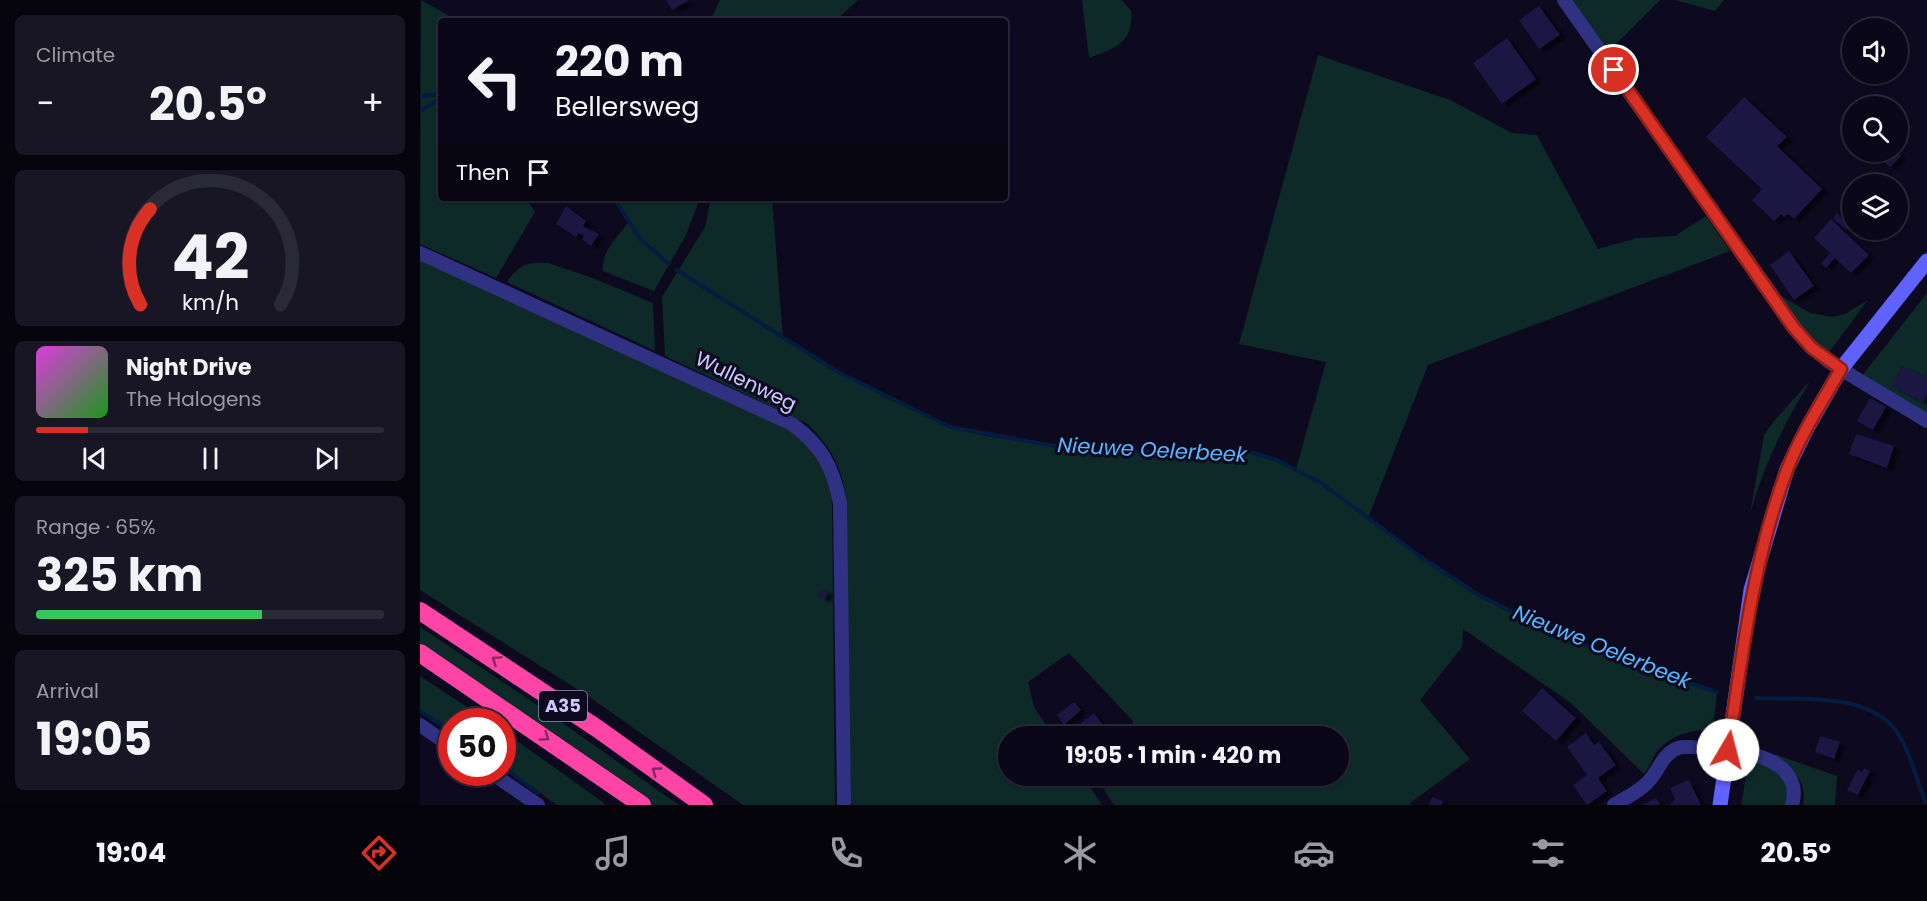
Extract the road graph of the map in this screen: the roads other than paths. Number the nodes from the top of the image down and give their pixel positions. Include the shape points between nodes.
1 (1564, 0) edge
2 (420, 253) edge
3 (1927, 261) edge
4 (1841, 369) junction
5 (1927, 421) edge
6 (420, 611) edge
7 (420, 653) edge
8 (420, 726) edge
9 (438, 738) edge
10 (1728, 750) junction
11 (510, 786) edge
12 (538, 805) edge
13 (642, 805) edge
14 (704, 805) edge
15 (844, 805) edge
16 (1614, 805) edge
17 (1720, 805) edge
18 (1792, 805) edge

1 - 4 street via 1794,328 1812,348
2 - 15 street, Wullenweg via 792,424 821,449 832,471 840,503
3 - 4 main road
4 - 5 street
4 - 10 main road via 1787,469 1751,590
14 -> 6 highway, A35
7 -> 13 highway, A35
8 - 9 street
10 - 16 street via 1686,747 1674,751 1649,782
10 - 17 main road
10 - 18 street via 1769,758 1779,766 1791,782
11 - 12 street

